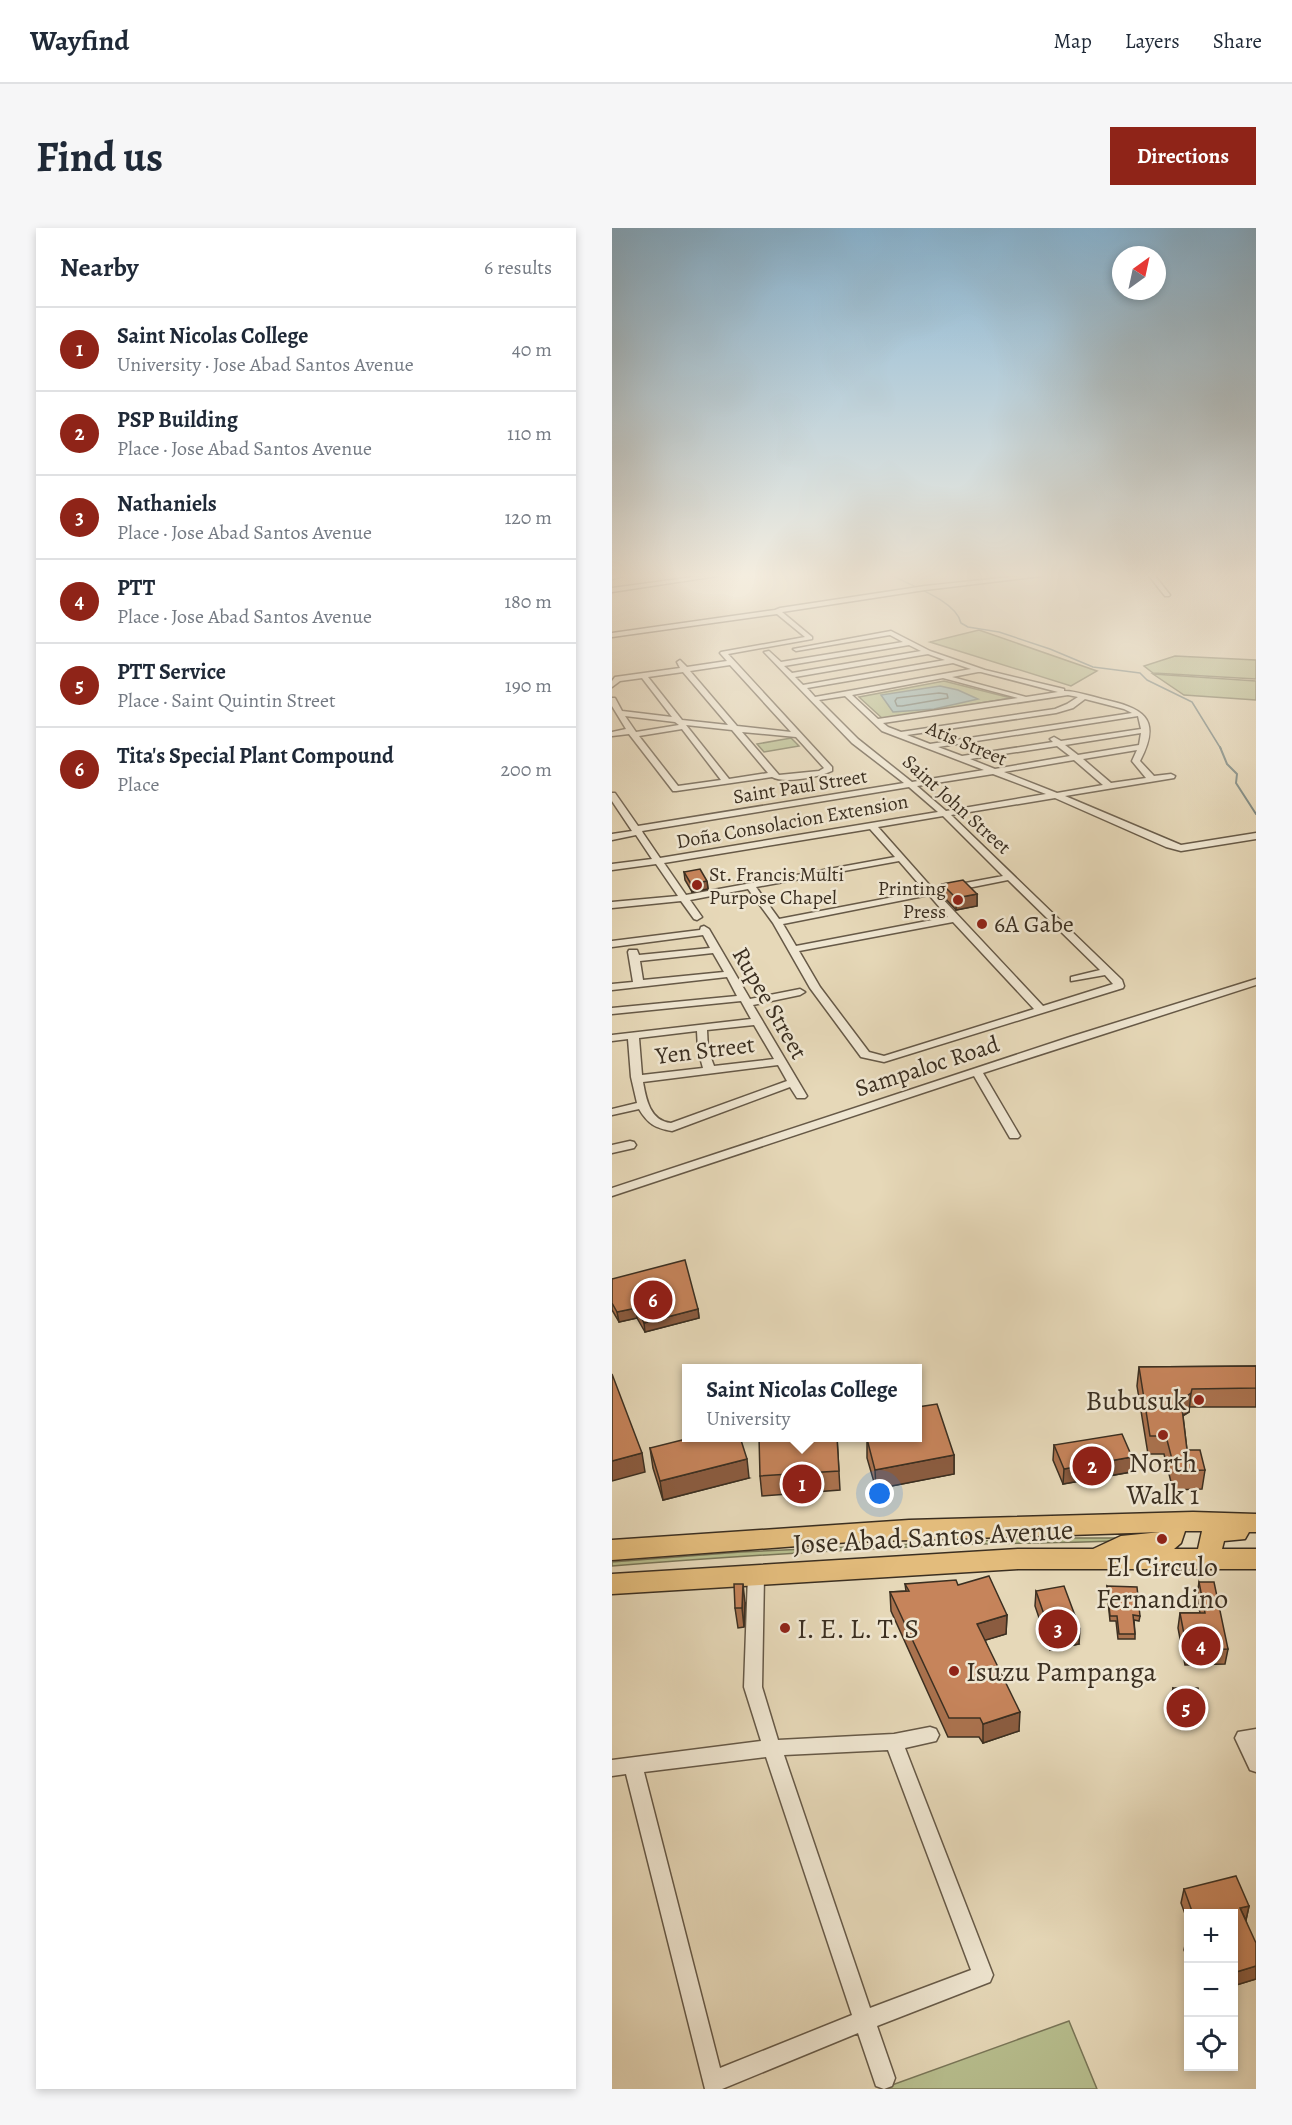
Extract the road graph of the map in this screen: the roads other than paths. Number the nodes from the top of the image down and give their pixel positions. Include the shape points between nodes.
1 (680, 662) dead end
2 (731, 663) joint
3 (788, 663) edge
4 (864, 663) edge
5 (938, 663) edge
6 (962, 663) edge
7 (781, 664) joint
8 (978, 669) junction
9 (685, 670) junction
10 (792, 675) junction
11 (644, 676) junction
12 (942, 676) junction
13 (612, 685) edge
14 (803, 687) junction
15 (846, 693) junction
16 (1068, 693) junction
17 (1083, 697) junction
18 (815, 699) junction
19 (1028, 699) junction
20 (612, 700) edge
21 (621, 714) junction
22 (1139, 714) junction
23 (1026, 715) junction
24 (879, 721) junction
25 (680, 723) junction
26 (736, 728) junction
27 (1041, 729) junction
28 (1146, 730) junction
29 (632, 733) junction
30 (612, 734) edge
31 (902, 734) junction
32 (798, 735) junction
33 (1058, 743) junction
34 (932, 746) junction
35 (1143, 747) junction
36 (962, 758) junction
37 (1075, 758) junction
38 (992, 772) junction
39 (775, 774) junction
40 (1171, 776) dead end
41 (1152, 779) junction
42 (727, 782) junction
43 (910, 785) junction
44 (1108, 785) junction
45 (1053, 794) junction
46 (612, 795) edge
47 (944, 813) junction
48 (872, 826) junction
49 (638, 830) junction
50 (1256, 836) edge
51 (612, 837) edge
52 (902, 858) junction
53 (659, 861) junction
54 (612, 867) edge
55 (1010, 877) junction
56 (751, 887) junction
57 (933, 893) junction
58 (683, 898) junction
59 (612, 905) edge
60 (697, 917) dead end
61 (955, 919) junction
62 (777, 922) junction
63 (631, 942) junction
64 (612, 944) edge
65 (794, 949) junction
66 (716, 950) junction
67 (634, 959) junction
68 (1107, 972) junction
69 (731, 974) junction
70 (1075, 979) dead end
71 (1256, 982) edge
72 (639, 984) junction
73 (612, 987) edge
74 (800, 992) dead end
75 (745, 1000) junction
76 (1040, 1009) junction
77 (612, 1011) edge
78 (757, 1021) junction
79 (702, 1027) junction
80 (633, 1035) junction
81 (612, 1038) edge
82 (779, 1062) junction
83 (710, 1071) junction
84 (977, 1072) junction
85 (637, 1079) junction
86 (792, 1083) junction
87 (801, 1096) dead end
88 (642, 1105) junction
89 (612, 1112) edge
90 (1014, 1136) dead end
91 (630, 1145) dead end
92 (612, 1149) edge
93 (612, 1192) edge
94 (1174, 1522) junction
95 (1254, 1523) edge
96 (612, 1550) edge
97 (1209, 1559) junction
98 (1256, 1559) edge
99 (1097, 1560) junction
100 (756, 1575) junction
101 (612, 1584) edge
102 (930, 1735) dead end
103 (1250, 1737) edge
104 (894, 1742) junction
105 (771, 1748) junction
106 (1256, 1764) edge
107 (633, 1765) junction
108 (612, 1768) edge
109 (863, 2021) junction
110 (884, 2078) dead end

1 - 9 street
2 - 9 street
2 - 32 street
3 - 7 street
4 - 10 street
5 - 14 street
6 - 8 street
7 - 10 street, Saint John Street
8 - 12 street
8 - 16 street
9 - 11 street
9 - 26 street
10 - 14 street, Saint John Street
11 - 13 street via 618,679
11 - 25 street
12 - 15 street
12 - 19 street
14 - 18 street, Saint John Street
15 - 18 street
15 - 24 street, Atis Street
16 - 17 street
16 - 19 street
17 - 22 street via 1127,707
17 - 23 street via 1065,709
18 - 43 street, Saint John Street via 855,741
19 - 24 street
20 - 21 street
21 - 25 street
21 - 29 street
22 - 27 street
22 - 28 street
23 - 27 street
23 - 31 street
24 - 31 street, Atis Street via 885,729
25 - 26 street
25 - 29 street
25 - 42 street
26 - 32 street
26 - 39 street
27 - 33 street
27 - 34 street
28 - 33 street
28 - 35 street
29 - 30 street
29 - 42 street via 676,789
31 - 34 street, Atis Street
32 - 39 street via 829,771 782,778
33 - 36 street
33 - 37 street
34 - 36 street, Atis Street
35 - 37 street, Saint Paul Street
35 - 41 street via 1136,764
36 - 38 street, Atis Street
37 - 38 street, Saint Paul Street
37 - 44 street
38 - 43 street, Saint Paul Street
38 - 45 street, Atis Street
39 - 42 street
40 - 41 street, Doña Consolacion Extension
41 - 44 street, Doña Consolacion Extension
43 - 47 street, Saint John Street
43 - 49 street, Saint Paul Street
44 - 45 street, Doña Consolacion Extension
45 - 47 street, Doña Consolacion Extension
45 - 50 street, Atis Street via 1175,847
46 - 49 street
47 - 48 street, Doña Consolacion Extension
47 - 55 street, Saint John Street
48 - 52 street
48 - 53 street, Doña Consolacion Extension
49 - 51 street, Saint Paul Street
49 - 53 street
52 - 56 street
52 - 57 street
53 - 54 street, Doña Consolacion Extension
53 - 58 street
55 - 57 street
55 - 68 street, Saint John Street
56 - 58 street
56 - 62 street
57 - 61 street
57 - 62 street
58 - 59 street
58 - 60 street
61 - 65 street
61 - 76 street
62 - 65 street
63 - 64 street
63 - 66 street, Rupee Street via 704,931
63 - 67 street
65 - 76 street via 815,988 865,1055 872,1058 884,1059
66 - 67 street
66 - 69 street, Rupee Street
67 - 72 street
68 - 70 street
68 - 76 street, Saint John Street via 1119,986
69 - 72 street
69 - 75 street, Rupee Street
71 - 84 street, Sampaloc Road
72 - 73 street
74 - 75 street
75 - 77 street
75 - 78 street, Rupee Street
78 - 79 street
78 - 82 street, Rupee Street
79 - 80 street
79 - 83 street via 703,1050
80 - 81 street
80 - 85 street
82 - 83 street, Yen Street
82 - 86 street, Rupee Street
83 - 85 street, Yen Street
84 - 90 street
84 - 93 street, Sampaloc Road
85 - 88 street
86 - 87 street, Rupee Street
86 - 88 street via 672,1127 655,1125
88 - 89 street
91 - 92 street
94 - 95 highway, Jose Abad Santos Avenue
94 - 96 highway, Jose Abad Santos Avenue via 804,1534
94 - 99 highway via 1173,1536 1167,1542 1121,1546
95 - 97 highway via 1250,1532 1214,1535 1209,1541
97 - 98 highway, Jose Abad Santos Avenue
97 - 99 highway, Jose Abad Santos Avenue
99 - 100 highway, Jose Abad Santos Avenue via 1018,1559
100 - 101 highway, Jose Abad Santos Avenue
100 - 105 street via 753,1687
102 - 104 street
103 - 106 street
104 - 105 street
104 - 109 street via 983,1975
105 - 107 street
105 - 109 street
107 - 108 street
107 - 109 street via 712,2082
109 - 110 street

